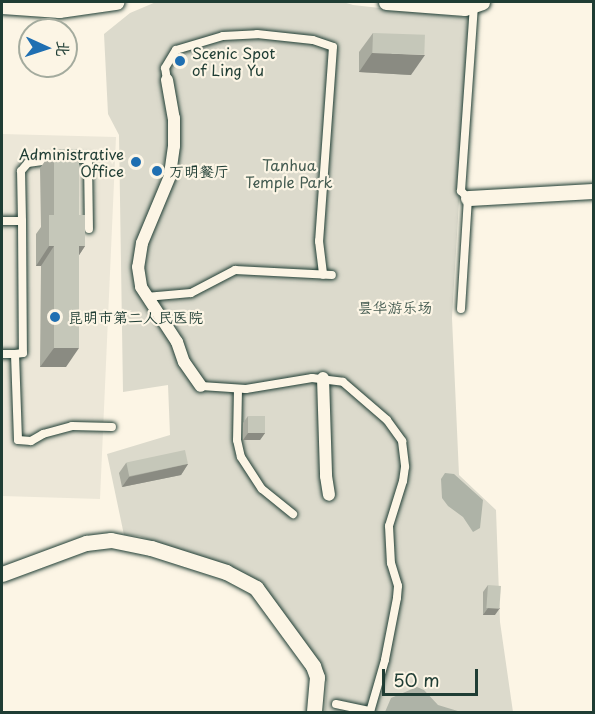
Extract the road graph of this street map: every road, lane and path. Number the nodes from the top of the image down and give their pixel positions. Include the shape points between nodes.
1 (116, 2) edge
2 (393, 2) edge
3 (478, 4) edge
4 (2, 6) edge
5 (167, 80) joint
6 (594, 191) edge
7 (468, 198) junction
8 (2, 221) edge
9 (22, 221) junction
10 (89, 229) dead end
11 (146, 297) junction
12 (461, 309) dead end
13 (2, 354) edge
14 (15, 354) junction
15 (323, 378) junction
16 (201, 386) joint
17 (238, 389) junction
18 (112, 427) dead end
19 (329, 495) dead end
20 (292, 514) dead end
21 (2, 574) edge
22 (336, 704) dead end
23 (315, 712) edge
24 (370, 712) edge

1 - 4 street via 59,10
2 - 3 street via 454,8
3 - 7 lane via 461,191
5 - 11 street via 174,146 170,176 142,243 138,267
5 - 11 lane via 165,68 176,51 223,36 257,33 313,40 333,48 319,241 328,275 235,270 191,293
6 - 7 street
7 - 12 lane
8 - 9 lane
9 - 10 lane via 21,171 28,163 42,159 88,159
9 - 14 lane via 23,353
11 - 16 street
13 - 14 lane
14 - 18 lane via 18,440 31,441 72,426
15 - 17 lane
15 - 19 street
15 - 24 lane via 352,388 387,420 405,452 403,481 389,526 398,598
16 - 17 lane
17 - 20 lane via 237,440 241,458 262,489
21 - 23 street via 87,543 111,540 151,548 226,572 256,588 313,666 318,677
22 - 24 lane

